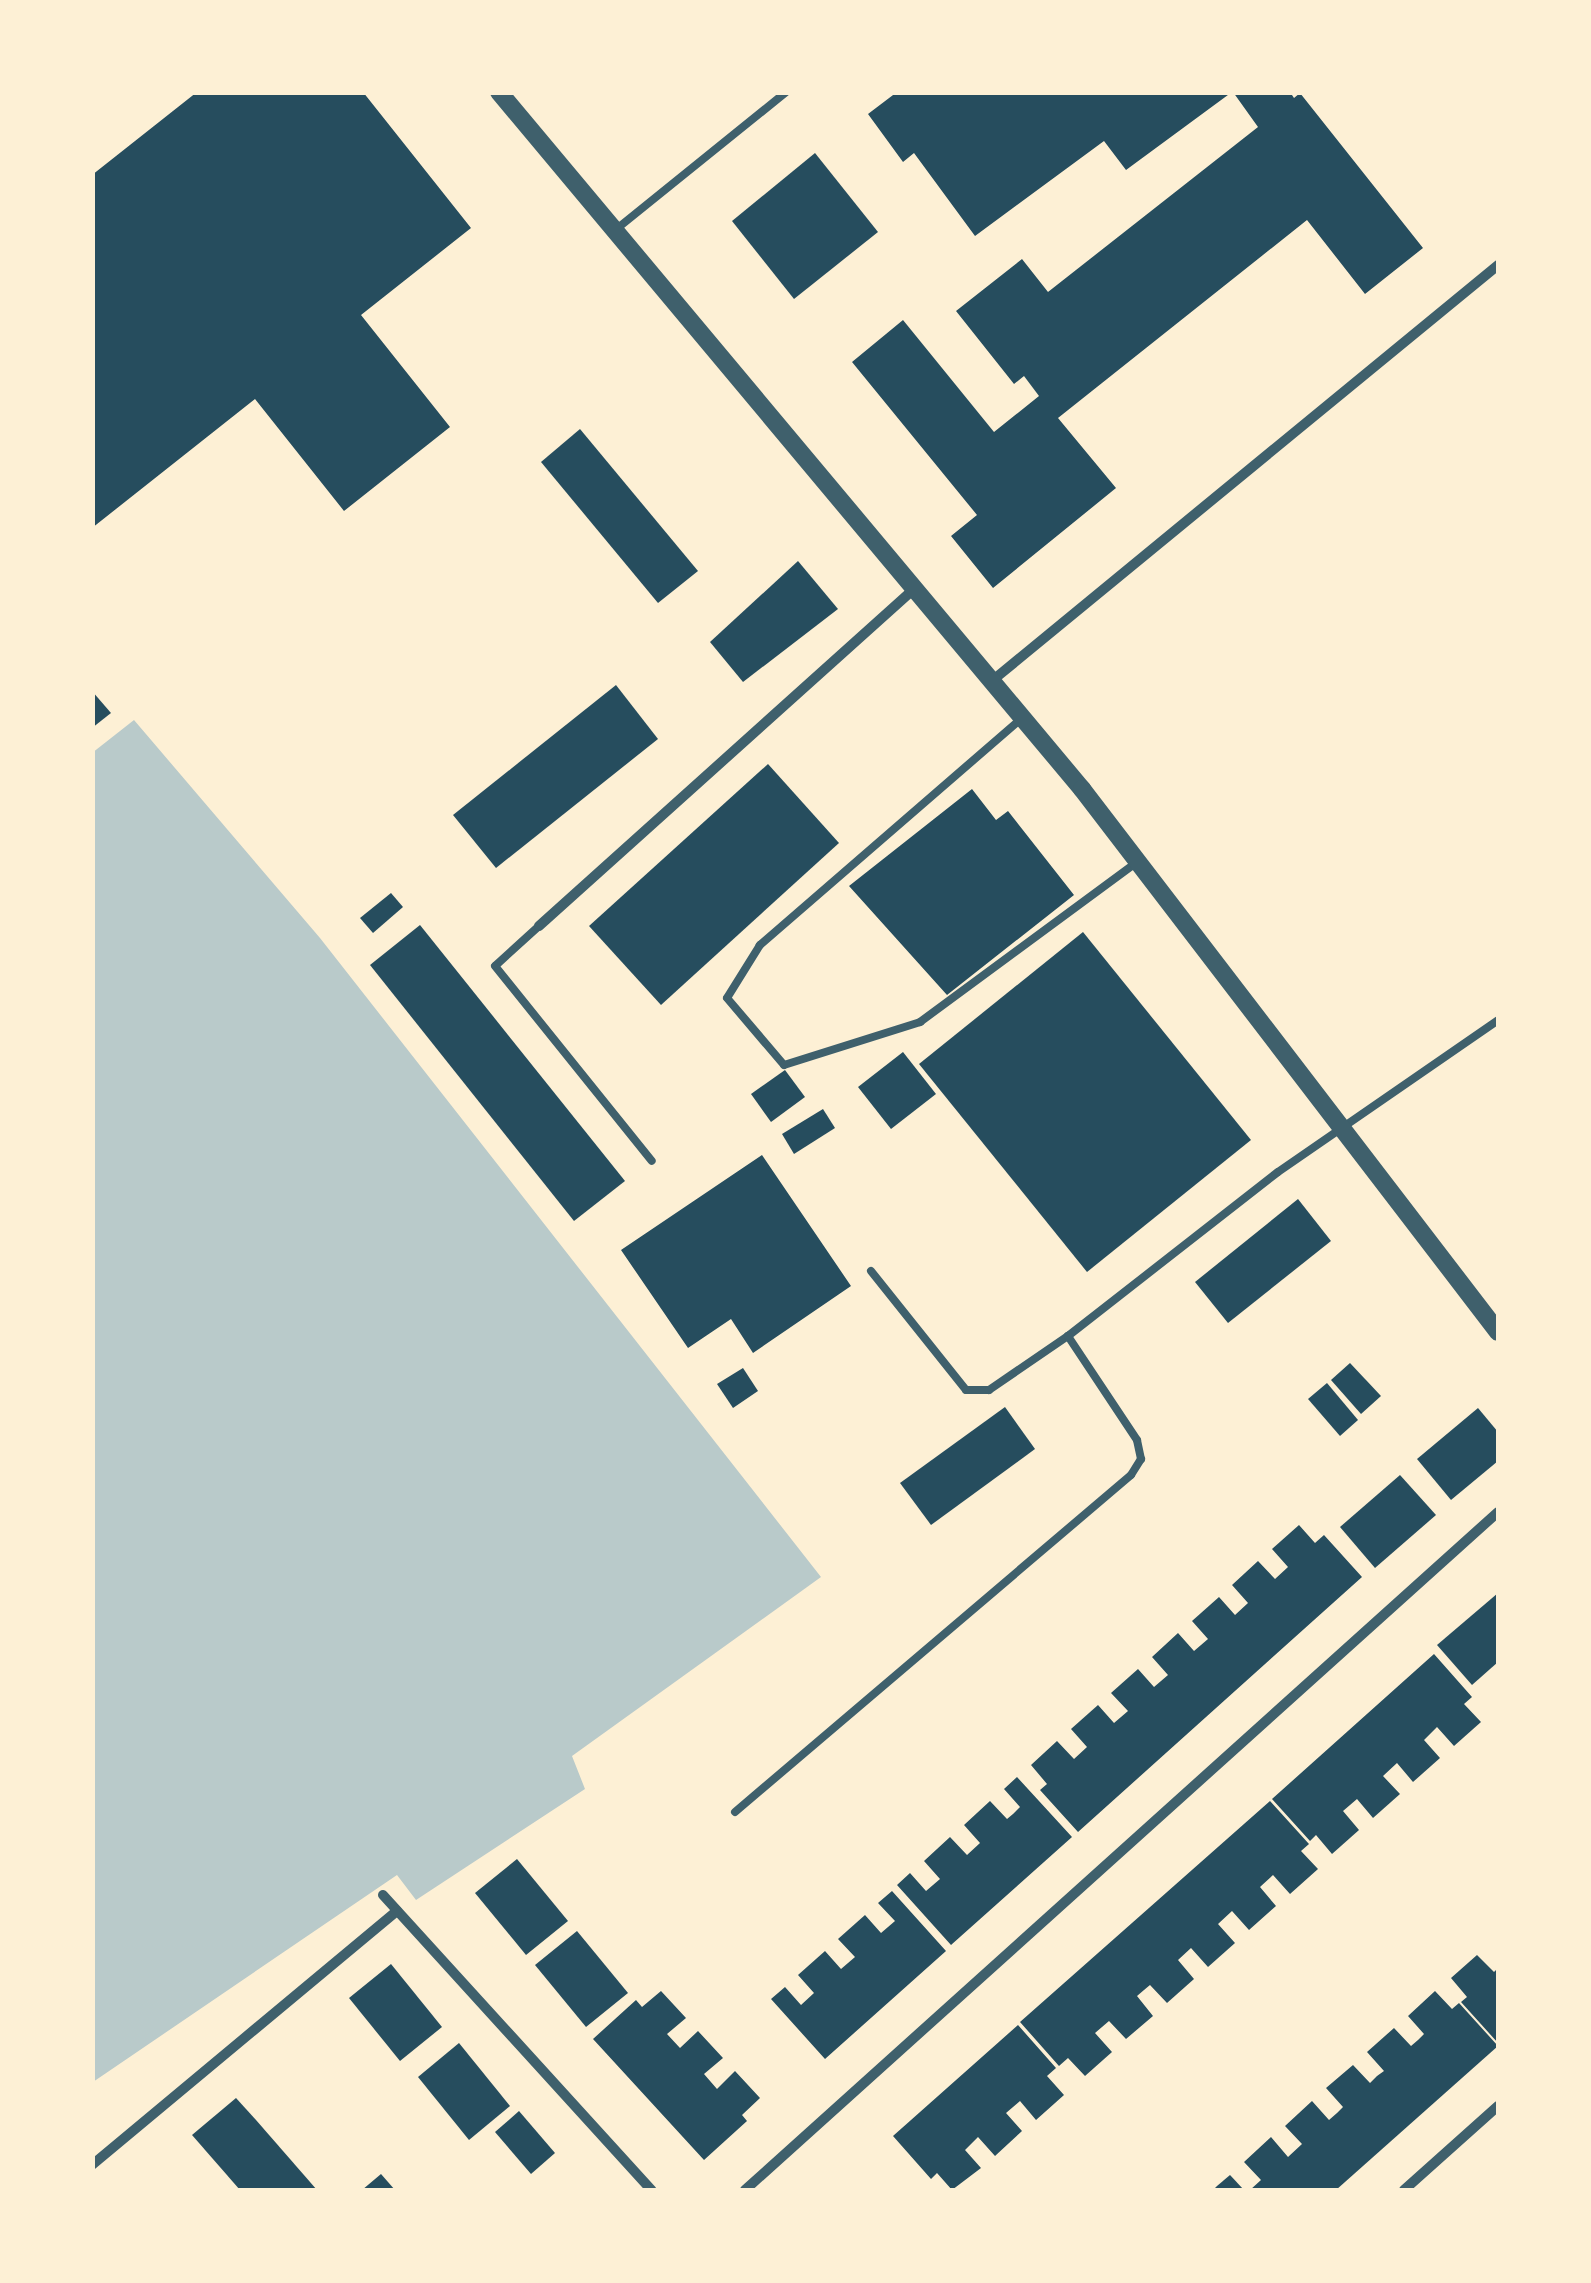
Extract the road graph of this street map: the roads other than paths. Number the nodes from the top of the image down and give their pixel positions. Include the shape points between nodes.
1 (499, 92) edge
2 (786, 92) edge
3 (614, 231) junction
4 (1498, 265) edge
5 (915, 588) junction
6 (992, 680) junction
7 (1023, 717) junction
8 (1138, 861) junction
9 (540, 926) joint
10 (1498, 1020) edge
11 (1342, 1126) junction
12 (652, 1161) dead end
13 (871, 1271) dead end
14 (1498, 1332) edge
15 (1068, 1336) junction
16 (1498, 1512) edge
17 (734, 1812) dead end
18 (383, 1895) dead end
19 (397, 1911) junction
20 (1498, 2106) edge
21 (92, 2165) edge
22 (650, 2190) edge
23 (745, 2190) edge
24 (1404, 2190) edge

1 - 3 street
2 - 3 lane
3 - 5 street
4 - 6 street
5 - 6 street
5 - 9 street
6 - 7 street
7 - 8 street
7 - 8 lane via 760,945 727,998 784,1065 920,1022
8 - 11 street
9 - 12 lane via 495,966
10 - 11 lane
11 - 14 street
11 - 15 lane
13 - 15 lane via 966,1390 989,1390
15 - 17 lane via 1138,1440 1141,1459 1132,1475
16 - 23 street
18 - 19 street
19 - 21 street
19 - 22 street
20 - 24 street

